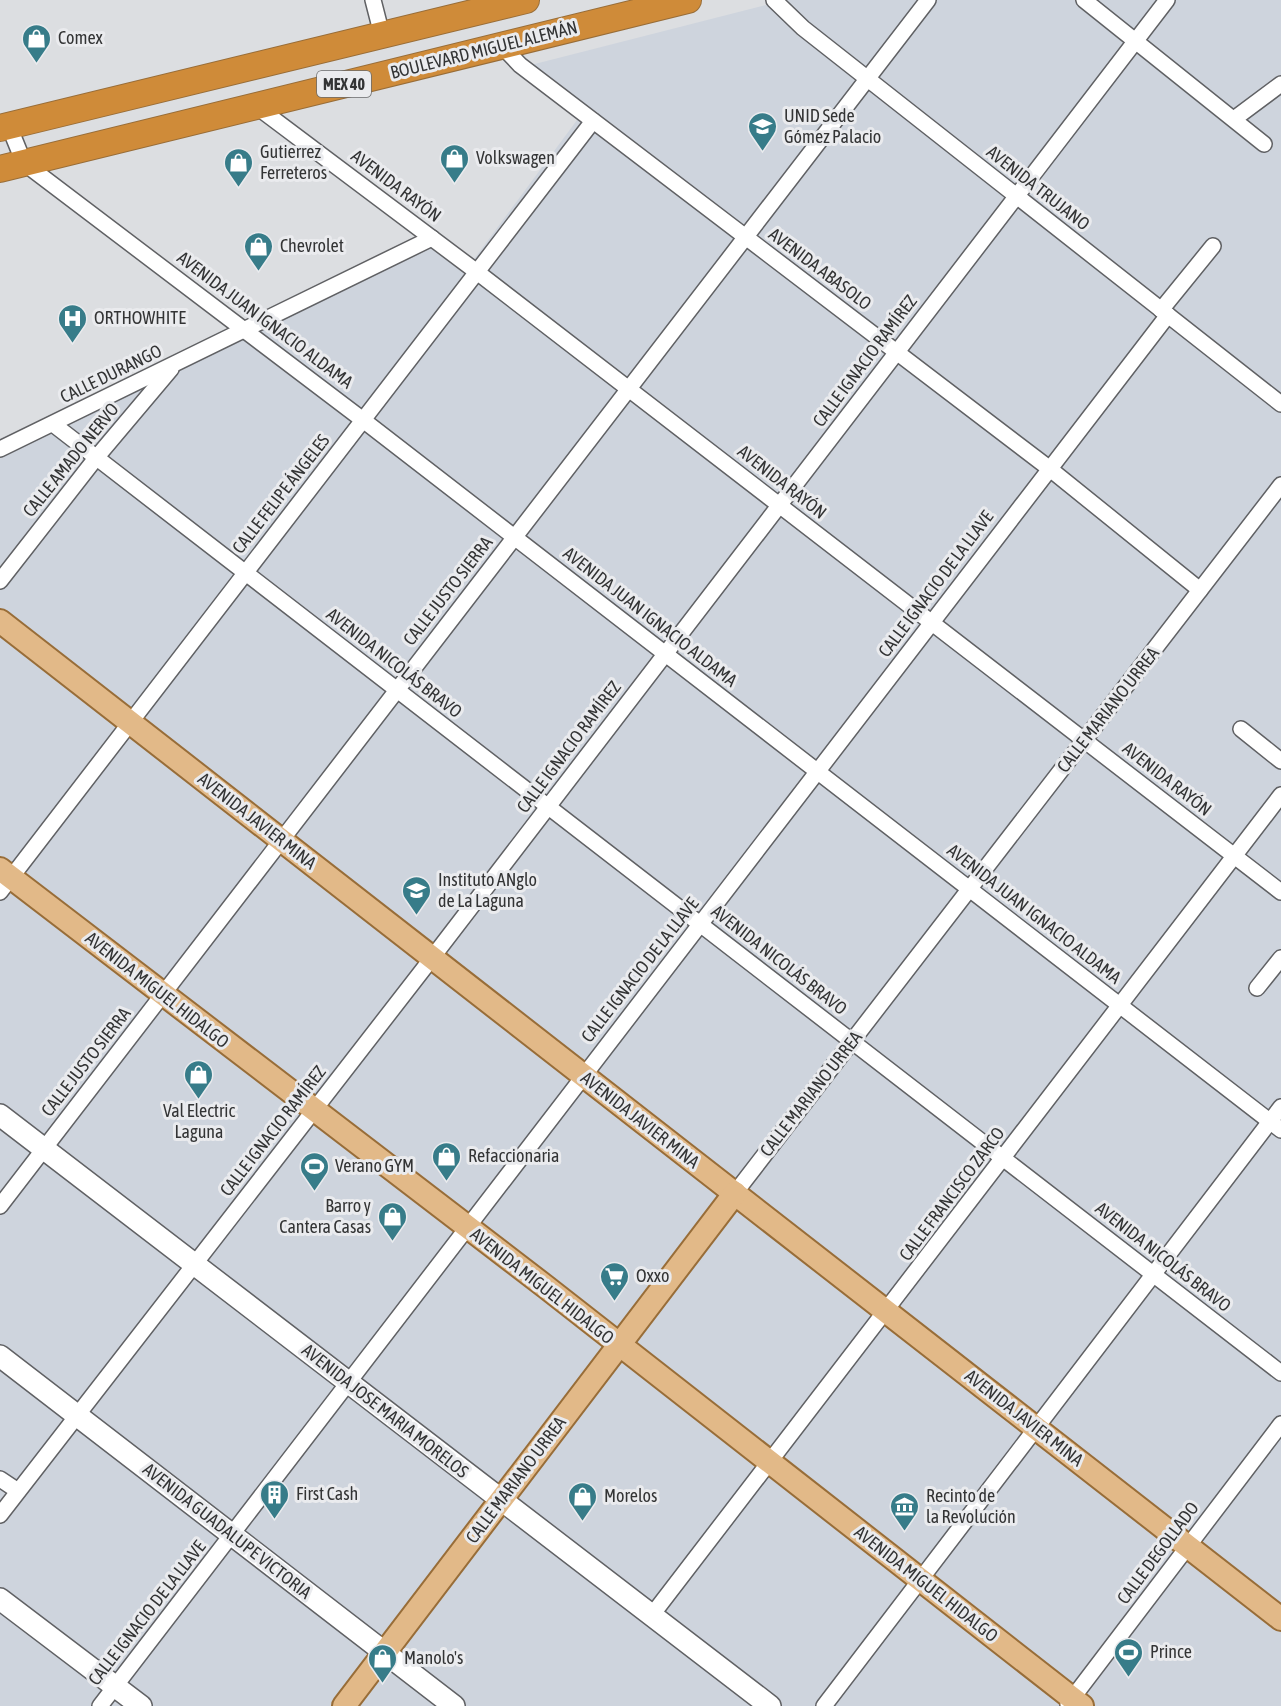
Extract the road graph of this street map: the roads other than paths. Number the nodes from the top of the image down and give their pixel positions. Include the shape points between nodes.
1 (373, 0) edge
2 (526, 0) edge
3 (688, 0) edge
4 (774, 0) edge
5 (928, 0) edge
6 (1084, 0) edge
7 (1167, 0) edge
8 (382, 35) junction
9 (1135, 41) junction
10 (502, 46) junction
11 (868, 79) junction
12 (1281, 84) edge
13 (256, 106) junction
14 (1234, 119) junction
15 (593, 121) junction
16 (4, 127) edge
17 (1264, 144) dead end
18 (12, 166) edge
19 (1016, 196) junction
20 (746, 237) junction
21 (432, 238) junction
22 (1213, 246) dead end
23 (477, 272) junction
24 (1164, 312) junction
25 (245, 330) junction
26 (897, 352) junction
27 (175, 364) junction
28 (629, 389) junction
29 (1281, 404) edge
30 (363, 420) junction
31 (53, 424) junction
32 (0, 449) edge
33 (96, 458) junction
34 (1050, 469) junction
35 (1281, 485) edge
36 (779, 505) junction
37 (515, 537) junction
38 (245, 573) junction
39 (0, 581) edge
40 (1200, 590) junction
41 (0, 621) edge
42 (932, 622) junction
43 (665, 653) junction
44 (397, 689) junction
45 (130, 722) junction
46 (1241, 729) dead end
47 (1084, 740) junction
48 (1281, 761) edge
49 (818, 771) junction
50 (1281, 795) edge
51 (548, 806) junction
52 (281, 840) junction
53 (1235, 856) junction
54 (4, 879) edge
55 (969, 889) junction
56 (1281, 892) edge
57 (700, 924) junction
58 (432, 958) junction
59 (1281, 958) edge
60 (1257, 988) dead end
61 (163, 994) junction
62 (1120, 1006) junction
63 (852, 1041) junction
64 (584, 1076) junction
65 (1281, 1107) edge
66 (314, 1110) junction
67 (0, 1115) edge
68 (1275, 1126) edge
69 (44, 1149) junction
70 (1004, 1158) junction
71 (735, 1193) junction
72 (0, 1206) edge
73 (467, 1228) junction
74 (194, 1264) junction
75 (1153, 1274) junction
76 (887, 1312) junction
77 (619, 1345) junction
78 (0, 1356) edge
79 (1281, 1372) edge
80 (348, 1382) junction
81 (77, 1415) junction
82 (1281, 1424) edge
83 (1035, 1427) junction
84 (771, 1462) junction
85 (0, 1479) edge
86 (18, 1491) junction
87 (501, 1500) junction
88 (0, 1515) edge
89 (232, 1535) junction
90 (1188, 1546) junction
91 (919, 1580) junction
92 (0, 1599) edge
93 (652, 1615) junction
94 (1281, 1619) edge
95 (385, 1653) junction
96 (115, 1686) junction
97 (1074, 1703) edge
98 (100, 1706) edge
99 (141, 1706) edge
100 (344, 1706) edge
101 (454, 1706) edge
102 (770, 1706) edge
103 (824, 1706) edge

1 - 8 street
2 - 8 highway, MEX 40
3 - 10 highway, BOULEVARD MIGUEL ALEMÁN / MEX 40
4 - 11 street, AVENIDA TRUJANO
5 - 11 street, CALLE JUSTO SIERRA
6 - 9 street
7 - 9 street, CALLE IGNACIO RAMÍREZ
8 - 16 highway, MEX 40
9 - 14 street
9 - 19 street, CALLE IGNACIO RAMÍREZ
10 - 13 highway, BOULEVARD MIGUEL ALEMÁN / MEX 40
10 - 15 street, AVENIDA ABASOLO via 520,65
11 - 19 street, AVENIDA TRUJANO
11 - 20 street, CALLE JUSTO SIERRA
12 - 14 street
13 - 18 highway, BOULEVARD MIGUEL ALEMÁN / MEX 40
13 - 21 street, AVENIDA RAYÓN
14 - 17 street
15 - 20 street, AVENIDA ABASOLO
15 - 23 street, CALLE FELIPE ÁNGELES
16 - 18 street
18 - 25 street, AVENIDA JUAN IGNACIO ALDAMA
19 - 24 street, AVENIDA TRUJANO
19 - 26 street, CALLE IGNACIO RAMÍREZ
20 - 26 street, AVENIDA ABASOLO
20 - 28 street, CALLE JUSTO SIERRA
21 - 23 street, AVENIDA RAYÓN
21 - 25 street, CALLE DURANGO
22 - 24 street, CALLE IGNACIO DE LA LLAVE
23 - 28 street, AVENIDA RAYÓN
23 - 30 street, CALLE FELIPE ÁNGELES
24 - 29 street, AVENIDA TRUJANO
24 - 34 street, CALLE IGNACIO DE LA LLAVE
25 - 27 street, CALLE DURANGO
25 - 30 street, AVENIDA JUAN IGNACIO ALDAMA
26 - 34 street, AVENIDA ABASOLO
26 - 36 street, CALLE IGNACIO RAMÍREZ
27 - 31 street, CALLE DURANGO
27 - 33 street, CALLE AMADO NERVO
28 - 36 street, AVENIDA RAYÓN
28 - 37 street, CALLE JUSTO SIERRA
30 - 37 street, AVENIDA JUAN IGNACIO ALDAMA
30 - 38 street, CALLE FELIPE ÁNGELES
31 - 32 street, CALLE DURANGO
31 - 33 street, AVENIDA NICOLÁS BRAVO
33 - 38 street, AVENIDA NICOLÁS BRAVO
33 - 39 street, CALLE AMADO NERVO
34 - 40 street, AVENIDA ABASOLO
34 - 42 street, CALLE IGNACIO DE LA LLAVE
35 - 40 street, CALLE MARIANO URREA
36 - 42 street, AVENIDA RAYÓN
36 - 43 street, CALLE IGNACIO RAMÍREZ
37 - 43 street, AVENIDA JUAN IGNACIO ALDAMA
37 - 44 street, CALLE JUSTO SIERRA
38 - 44 street, AVENIDA NICOLÁS BRAVO
38 - 45 street, CALLE FELIPE ÁNGELES
40 - 47 street, CALLE MARIANO URREA
41 - 45 main road, AVENIDA JAVIER MINA
42 - 47 street, AVENIDA RAYÓN
42 - 49 street, CALLE IGNACIO DE LA LLAVE
43 - 49 street, AVENIDA JUAN IGNACIO ALDAMA
43 - 51 street, CALLE IGNACIO RAMÍREZ
44 - 51 street, AVENIDA NICOLÁS BRAVO
44 - 52 street, CALLE JUSTO SIERRA
45 - 52 main road, AVENIDA JAVIER MINA
45 - 54 street, CALLE FELIPE ÁNGELES
46 - 48 street
47 - 53 street, AVENIDA RAYÓN
47 - 55 street, CALLE MARIANO URREA
49 - 55 street, AVENIDA JUAN IGNACIO ALDAMA
49 - 57 street, CALLE IGNACIO DE LA LLAVE
50 - 53 street, CALLE FRANCISCO ZARCO
51 - 57 street, AVENIDA NICOLÁS BRAVO
51 - 58 street, CALLE IGNACIO RAMÍREZ
52 - 58 main road, AVENIDA JAVIER MINA
52 - 61 street, CALLE JUSTO SIERRA
53 - 56 street, AVENIDA RAYÓN
53 - 62 street, CALLE FRANCISCO ZARCO
54 - 61 main road, AVENIDA MIGUEL HIDALGO
55 - 62 street, AVENIDA JUAN IGNACIO ALDAMA
55 - 63 street, CALLE MARIANO URREA
57 - 63 street, AVENIDA NICOLÁS BRAVO
57 - 64 street, CALLE IGNACIO DE LA LLAVE
58 - 64 main road, AVENIDA JAVIER MINA
58 - 66 street, CALLE IGNACIO RAMÍREZ
59 - 60 street
61 - 66 main road, AVENIDA MIGUEL HIDALGO
61 - 69 street, CALLE JUSTO SIERRA
62 - 68 street, AVENIDA JUAN IGNACIO ALDAMA
62 - 70 street, CALLE FRANCISCO ZARCO
63 - 70 street, AVENIDA NICOLÁS BRAVO
63 - 71 street, CALLE MARIANO URREA
64 - 71 main road, AVENIDA JAVIER MINA
64 - 73 street, CALLE IGNACIO DE LA LLAVE
65 - 68 street
66 - 73 main road, AVENIDA MIGUEL HIDALGO
66 - 74 street, CALLE IGNACIO RAMÍREZ
67 - 69 street, AVENIDA JOSE MARIA MORELOS
68 - 75 street
69 - 72 street, CALLE JUSTO SIERRA
69 - 74 street, AVENIDA JOSE MARIA MORELOS
70 - 75 street, AVENIDA NICOLÁS BRAVO
70 - 76 street, CALLE FRANCISCO ZARCO
71 - 76 main road, AVENIDA JAVIER MINA
71 - 77 main road, CALLE MARIANO URREA
73 - 77 main road, AVENIDA MIGUEL HIDALGO
73 - 80 street, CALLE IGNACIO DE LA LLAVE
74 - 80 street, AVENIDA JOSE MARIA MORELOS
74 - 81 street, CALLE IGNACIO RAMÍREZ
75 - 79 street, AVENIDA NICOLÁS BRAVO
75 - 83 street
76 - 83 main road, AVENIDA JAVIER MINA
76 - 84 street, CALLE FRANCISCO ZARCO
77 - 84 main road, AVENIDA MIGUEL HIDALGO
77 - 87 main road, CALLE MARIANO URREA
78 - 81 street, AVENIDA GUADALUPE VICTORIA
80 - 87 street, AVENIDA JOSE MARIA MORELOS
80 - 89 street, CALLE IGNACIO DE LA LLAVE
81 - 86 street, CALLE IGNACIO RAMÍREZ
81 - 89 street, AVENIDA GUADALUPE VICTORIA
82 - 90 street, CALLE DEGOLLADO
83 - 90 main road, AVENIDA JAVIER MINA
83 - 91 street
84 - 91 main road, AVENIDA MIGUEL HIDALGO
84 - 93 street, CALLE FRANCISCO ZARCO
85 - 86 street
86 - 88 street, CALLE IGNACIO RAMÍREZ
87 - 93 street, AVENIDA JOSE MARIA MORELOS
87 - 95 main road, CALLE MARIANO URREA
89 - 95 street, AVENIDA GUADALUPE VICTORIA
89 - 96 street, CALLE IGNACIO DE LA LLAVE
90 - 94 main road, AVENIDA JAVIER MINA
90 - 97 street, CALLE DEGOLLADO
91 - 97 main road, AVENIDA MIGUEL HIDALGO
91 - 103 street
92 - 96 street
93 - 102 street, AVENIDA JOSE MARIA MORELOS
95 - 100 main road, CALLE MARIANO URREA
95 - 101 street, AVENIDA GUADALUPE VICTORIA
96 - 98 street, CALLE IGNACIO DE LA LLAVE
96 - 99 street

